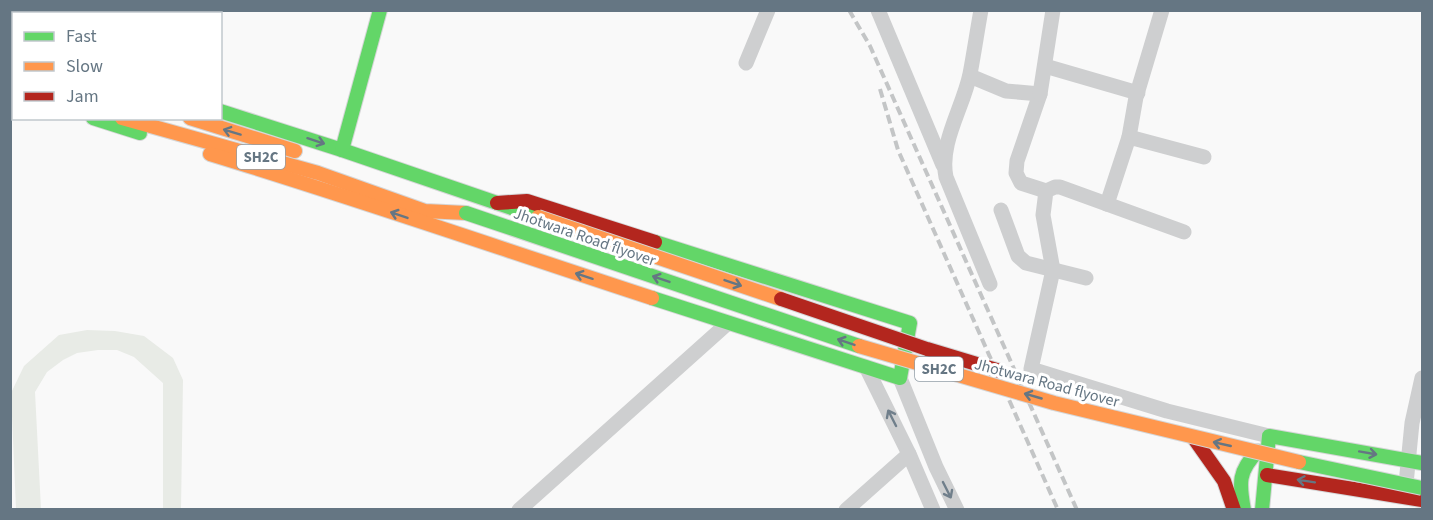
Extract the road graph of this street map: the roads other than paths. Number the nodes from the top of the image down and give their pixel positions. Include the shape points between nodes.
1 (380, 10) edge
2 (768, 10) edge
3 (878, 10) edge
4 (981, 10) edge
5 (1053, 10) edge
6 (1162, 10) edge
7 (746, 63) dead end
8 (1045, 66) junction
9 (970, 76) junction
10 (1138, 93) junction
11 (1040, 94) junction
12 (222, 112) edge
13 (100, 120) edge
14 (129, 120) edge
15 (196, 120) edge
16 (1129, 137) junction
17 (342, 150) junction
18 (1204, 157) dead end
19 (318, 159) dead end
20 (944, 167) junction
21 (392, 185) dead end
22 (1046, 191) junction
23 (496, 203) junction
24 (1107, 204) junction
25 (1001, 210) dead end
26 (465, 213) junction
27 (1184, 232) dead end
28 (1053, 270) junction
29 (1086, 279) dead end
30 (990, 284) dead end
31 (728, 323) junction
32 (866, 367) junction
33 (900, 378) junction
34 (1422, 378) edge
35 (1269, 436) junction
36 (1193, 437) junction
37 (1258, 451) junction
38 (909, 454) junction
39 (1416, 462) edge
40 (936, 467) junction
41 (1267, 475) junction
42 (919, 476) junction
43 (1422, 478) edge
44 (1422, 488) edge
45 (1405, 497) junction
46 (1422, 500) edge
47 (519, 510) edge
48 (846, 510) edge
49 (933, 510) edge
50 (957, 510) edge
51 (1234, 510) edge
52 (1244, 510) edge
53 (1262, 510) edge

1 - 17 main road
2 - 7 street
3 - 20 street
4 - 9 street
5 - 8 street
6 - 10 street
8 - 10 street
8 - 11 street
9 - 11 street via 1005,91
9 - 20 street
10 - 16 street
11 - 22 street via 1016,173 1021,183
12 -> 17 main road, Jhotwara Road flyover
31 -> 13 main road via 322,188
14 - 26 main road, Jhotwara Road flyover / SH2C via 318,173 425,211
19 -> 15 main road
16 - 18 street
16 - 24 street
17 - 23 main road, Jhotwara Road flyover
20 - 30 street
21 - 26 main road, Jhotwara Road flyover
22 - 24 street via 1060,187
22 - 28 street via 1043,215
23 - 33 main road via 527,201 910,323
23 -> 43 main road, Jhotwara Road flyover, bridge via 927,349 1113,406
24 - 27 street
25 - 28 street via 1018,256 1026,263
36 -> 26 main road, Jhotwara Road flyover / SH2C, bridge via 864,348
28 - 29 street
28 - 35 street via 1031,369 1167,411
31 - 32 main road
31 - 47 street
32 - 33 main road
38 -> 32 street
33 - 40 street
34 - 39 street via 1412,423
35 -> 39 main road
35 - 41 main road
37 -> 36 main road, Jhotwara Road flyover / SH2C, bridge
36 - 51 main road via 1224,481
37 - 44 main road, Jhotwara Road flyover / SH2C, bridge
37 - 52 main road via 1240,473
38 - 42 street
38 - 48 street
39 - 45 street
40 - 42 street
40 -> 50 street
45 -> 41 main road
41 - 53 main road
42 - 49 street
45 - 46 main road

